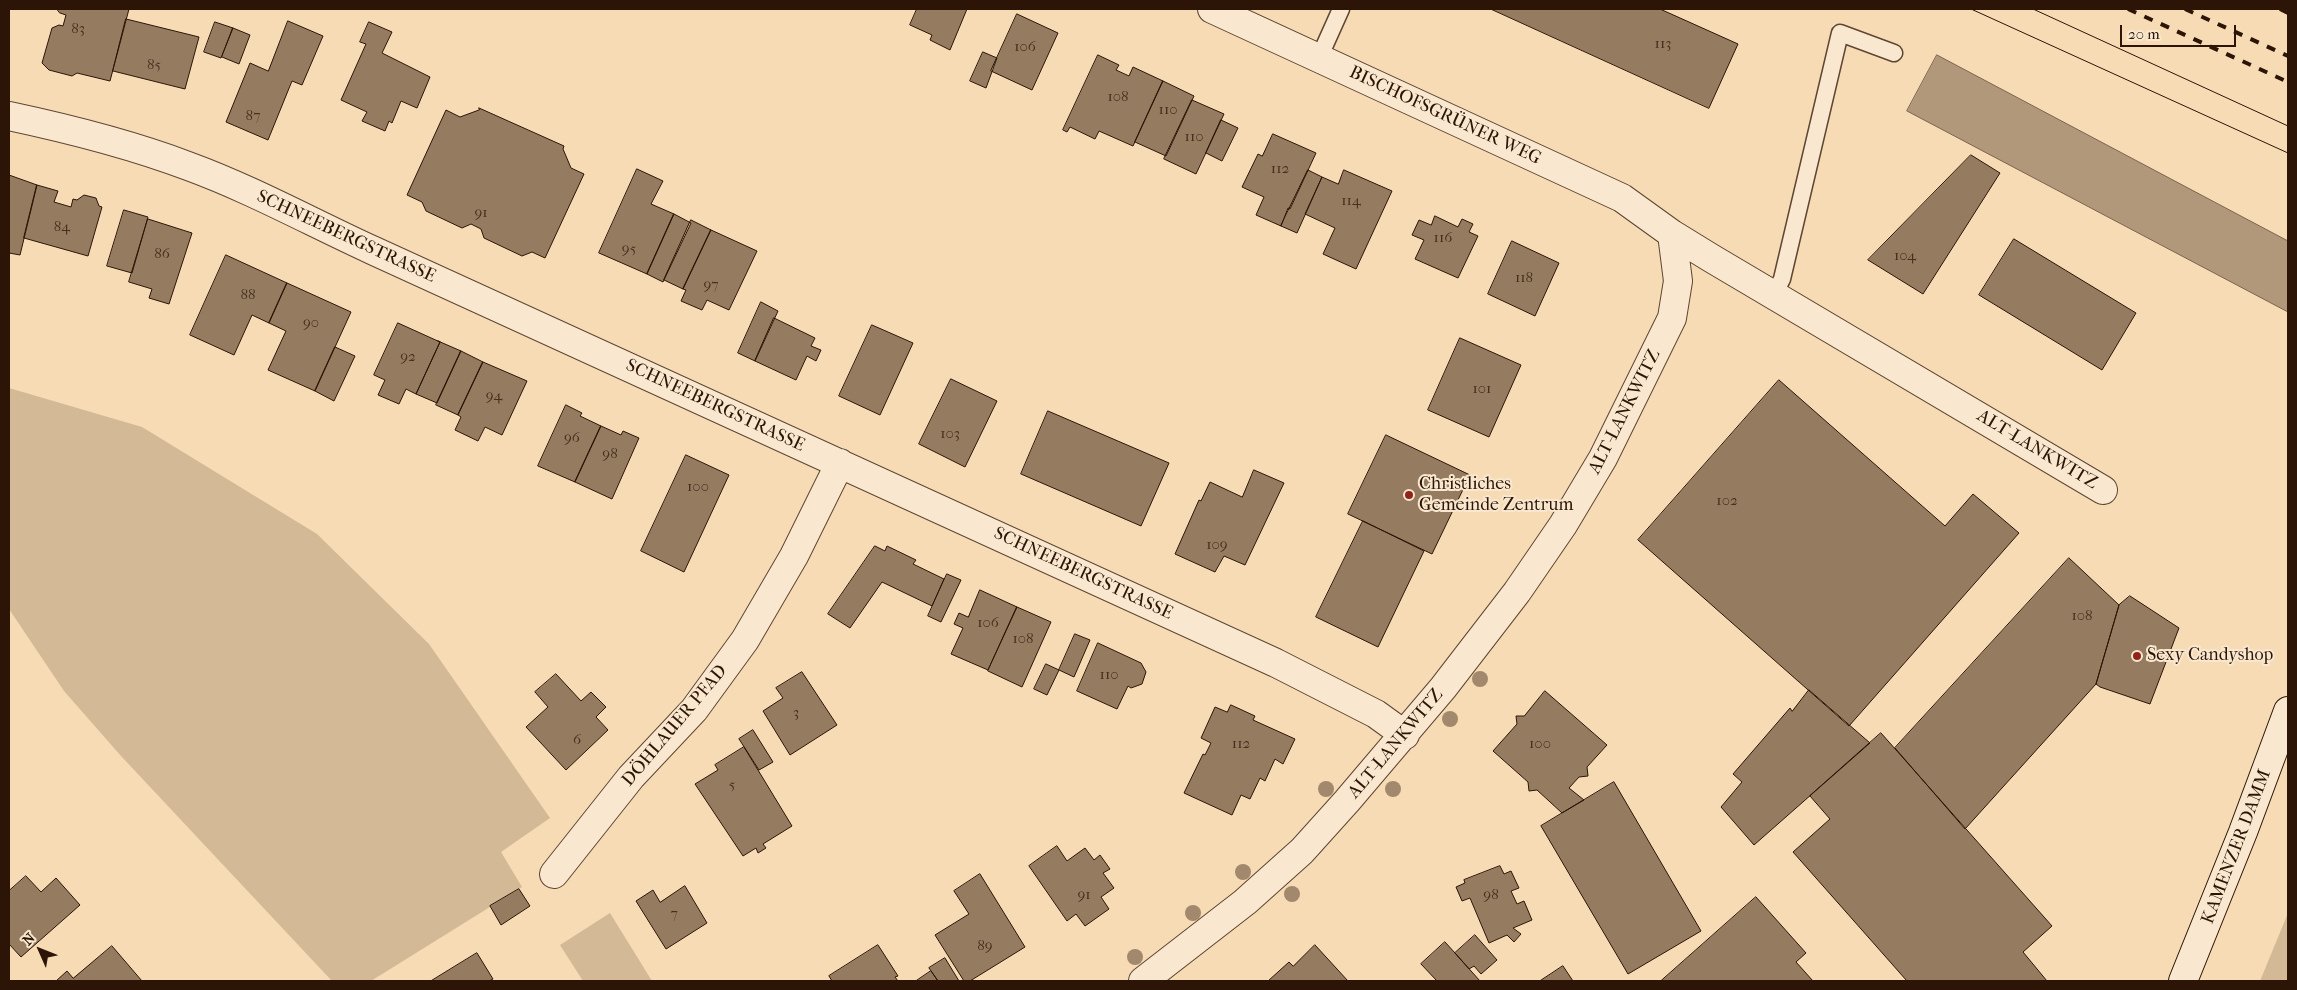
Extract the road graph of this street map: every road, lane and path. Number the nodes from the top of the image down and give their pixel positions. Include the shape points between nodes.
1 (1212, 9) edge
2 (1341, 9) edge
3 (1894, 53) dead end
4 (1319, 58) junction
5 (9, 116) edge
6 (1672, 234) junction
7 (1774, 295) junction
8 (840, 463) junction
9 (2104, 490) dead end
10 (2288, 711) edge
11 (1405, 734) junction
12 (554, 874) dead end
13 (1153, 979) edge
14 (2183, 981) edge

1 - 4 street, BISCHOFSGRÜNER WEG
2 - 4 lane
3 - 7 lane via 1840,33 1782,279
4 - 6 street, BISCHOFSGRÜNER WEG via 1622,198
5 - 8 street, SCHNEEBERGSTRASSE via 135,148 208,174
6 - 7 street, ALT-LANKWITZ
6 - 11 street, ALT-LANKWITZ via 1678,281 1672,318 1603,458 1563,526 1517,592
7 - 9 street, ALT-LANKWITZ
8 - 11 street, SCHNEEBERGSTRASSE via 1276,663 1376,714
8 - 12 street, DÖHLAUER PFAD via 794,556 745,640 694,710 632,777
10 - 14 street, KAMENZER DAMM
11 - 13 street, ALT-LANKWITZ via 1302,851

